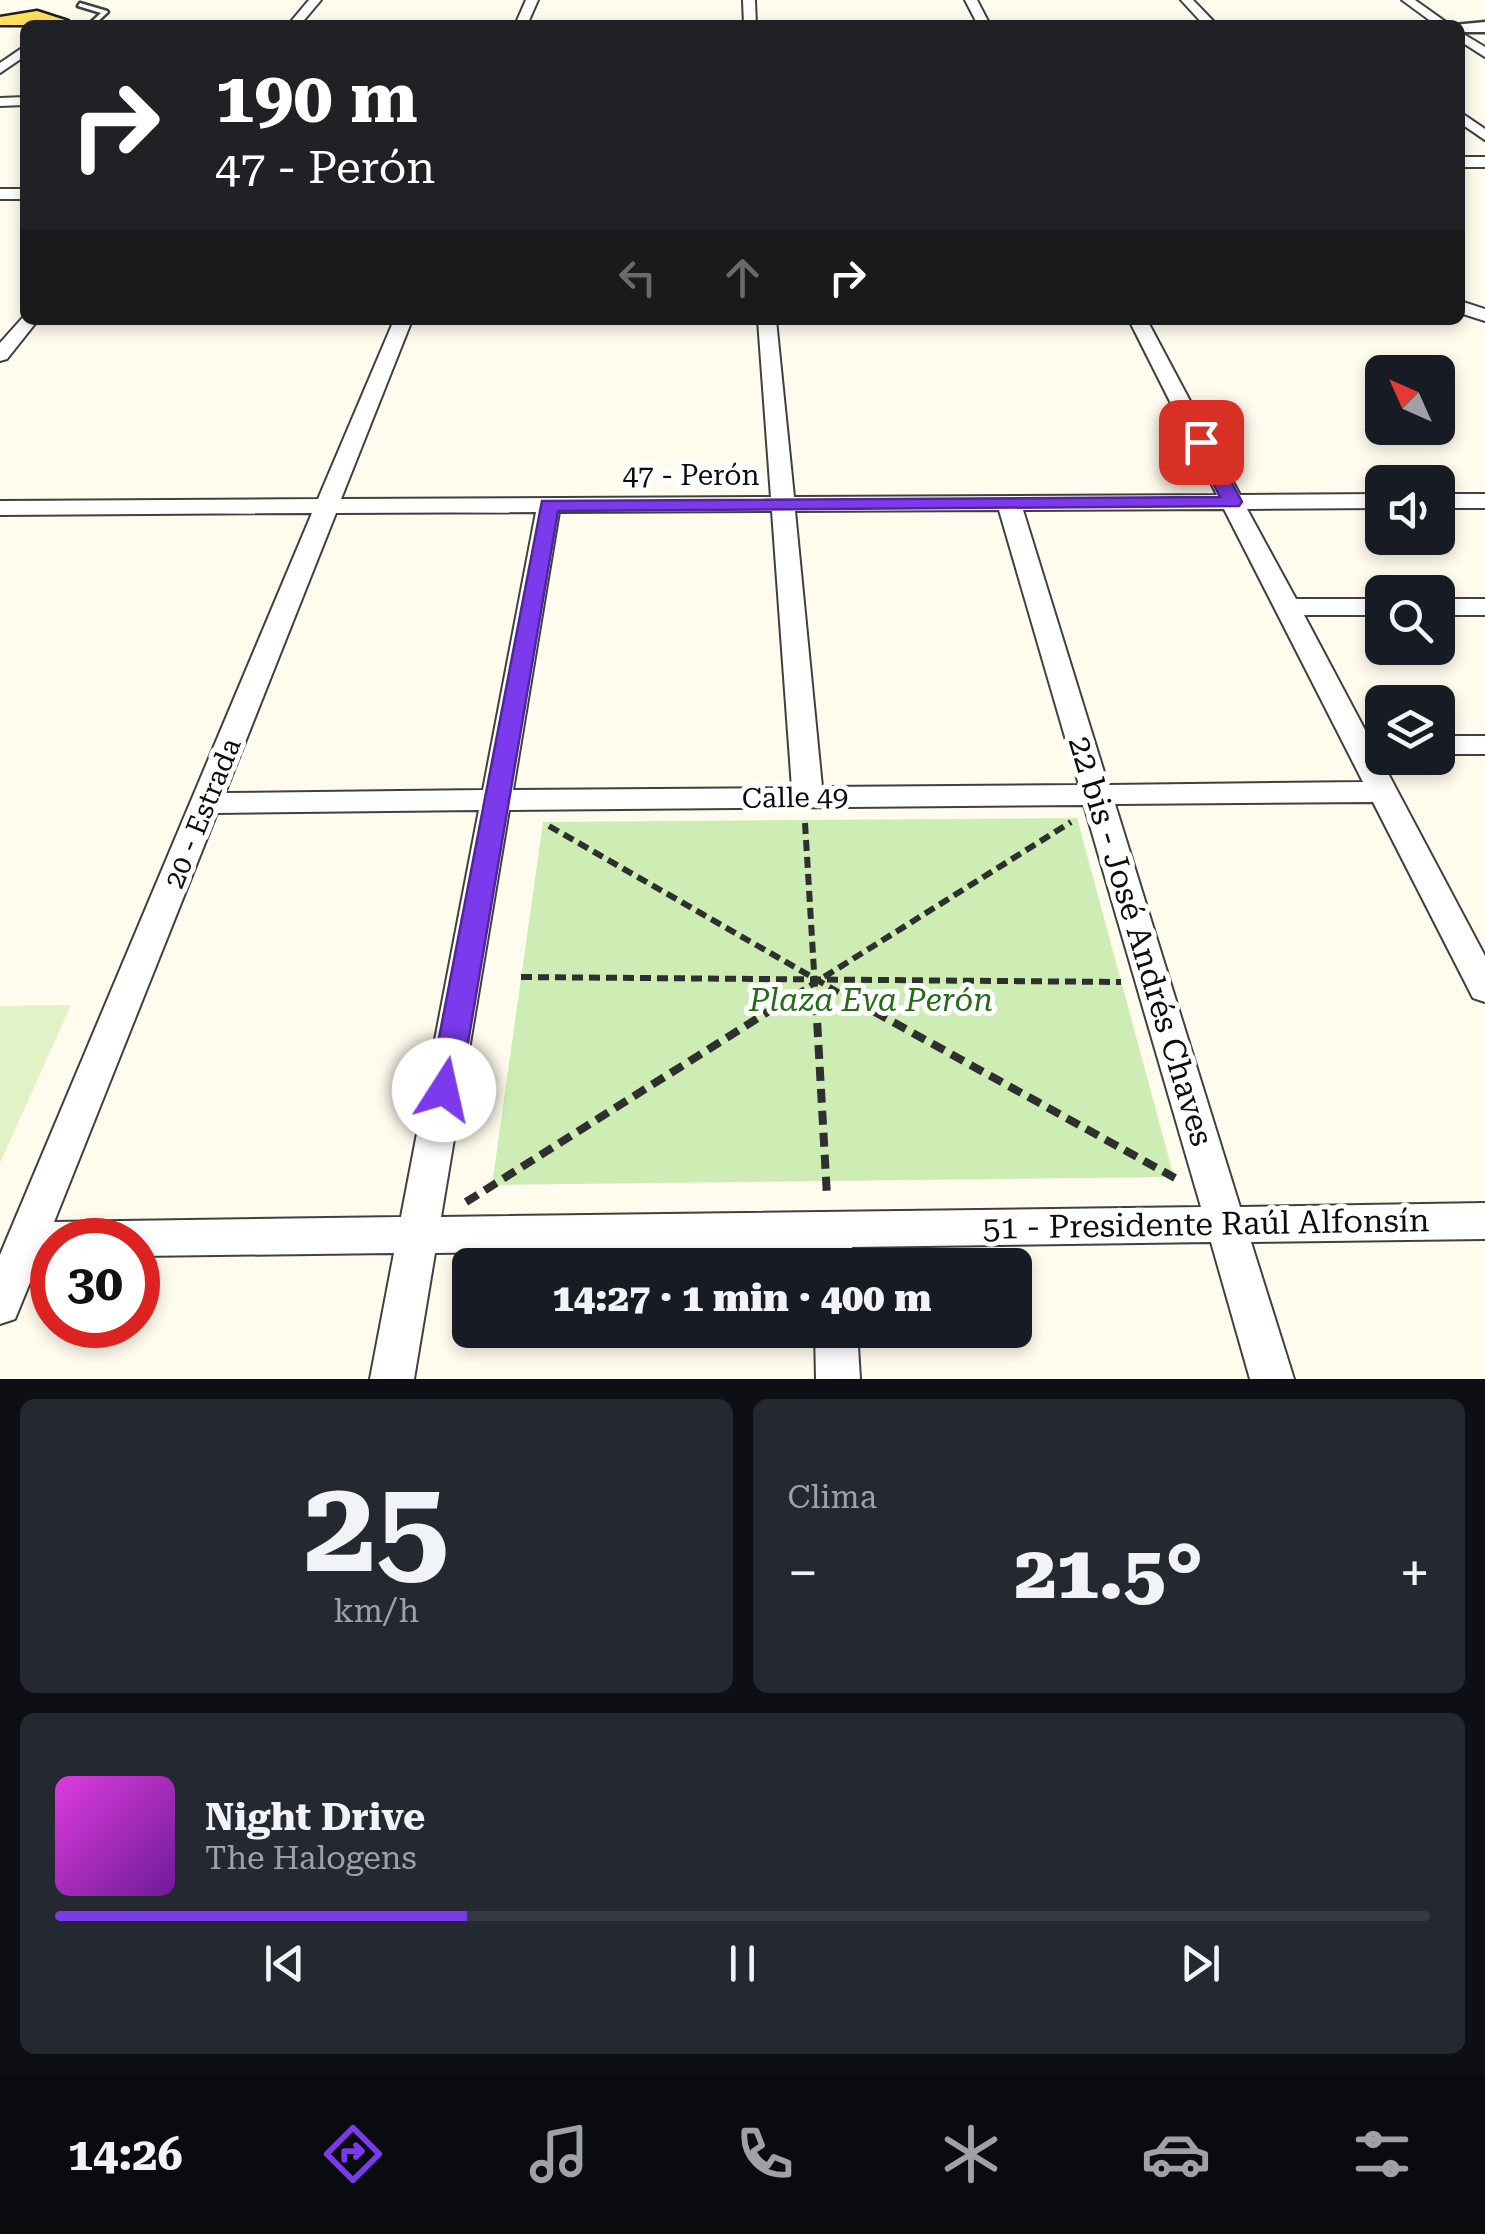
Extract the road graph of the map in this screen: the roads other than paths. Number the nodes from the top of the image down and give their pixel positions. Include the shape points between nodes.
1 (36, 0) edge
2 (316, 0) edge
3 (1187, 0) edge
4 (1408, 0) edge
5 (84, 3) edge
6 (20, 20) edge
7 (45, 20) edge
8 (62, 20) edge
9 (96, 20) edge
10 (298, 20) edge
11 (1206, 20) edge
12 (1437, 20) edge
13 (3, 22) edge
14 (1465, 35) edge
15 (20, 50) edge
16 (1485, 53) edge
17 (0, 68) edge
18 (1465, 120) edge
19 (1485, 136) edge
20 (23, 325) edge
21 (401, 325) edge
22 (767, 325) edge
23 (1141, 325) edge
24 (0, 355) edge
25 (1455, 501) edge
26 (1485, 501) edge
27 (1232, 502) junction
28 (1365, 502) edge
29 (1009, 503) junction
30 (785, 504) junction
31 (549, 505) junction
32 (328, 506) junction
33 (0, 508) edge
34 (1485, 606) edge
35 (1287, 607) junction
36 (1365, 607) edge
37 (1455, 607) edge
38 (1365, 736) edge
39 (1485, 744) edge
40 (1455, 745) edge
41 (1379, 775) edge
42 (1383, 792) junction
43 (1096, 794) junction
44 (808, 797) junction
45 (496, 800) junction
46 (206, 803) junction
47 (1485, 989) edge
48 (1485, 1220) edge
49 (1226, 1224) junction
50 (418, 1234) junction
51 (27, 1240) junction
52 (832, 1247) edge
53 (0, 1305) edge
54 (837, 1348) edge
55 (392, 1379) edge
56 (838, 1379) edge
57 (1272, 1379) edge

1 - 13 main road
2 - 10 street
3 - 11 street
4 - 12 street
5 - 8 main road
5 - 9 lane via 104,12
6 - 7 main road
14 - 16 street
15 - 17 street
18 - 19 street
20 - 24 street
21 - 32 street, 20 - Estrada
22 - 30 street
23 - 27 street
25 - 26 street
27 - 28 street, 47 - Perón
27 - 29 street, 47 - Perón
27 - 35 street
29 - 30 street, 47 - Perón
29 - 43 street, 22 bis - José Andrés Chaves
30 - 31 street, 47 - Perón
30 - 44 street
31 - 32 street, 47 - Perón
31 - 45 street
32 - 33 street, 47 - Perón
32 - 46 street, 20 - Estrada
34 - 37 street
35 - 36 street
35 - 38 street
39 - 40 street
41 - 42 street
42 - 43 street, Calle 49
42 - 47 street
43 - 44 street, Calle 49
43 - 49 street, 22 bis - José Andrés Chaves
44 - 45 street, Calle 49
45 - 46 street, Calle 49
45 - 50 street
46 - 51 street, 20 - Estrada
48 - 49 street, 51 - Presidente Raúl Alfonsín
49 - 52 street, 51 - Presidente Raúl Alfonsín
49 - 57 street, 22 bis - José Andrés Chaves
50 - 51 street, 51 - Presidente Raúl Alfonsín
50 - 52 street, 51 - Presidente Raúl Alfonsín
50 - 55 street
51 - 53 street, 20 - Estrada
54 - 56 street

